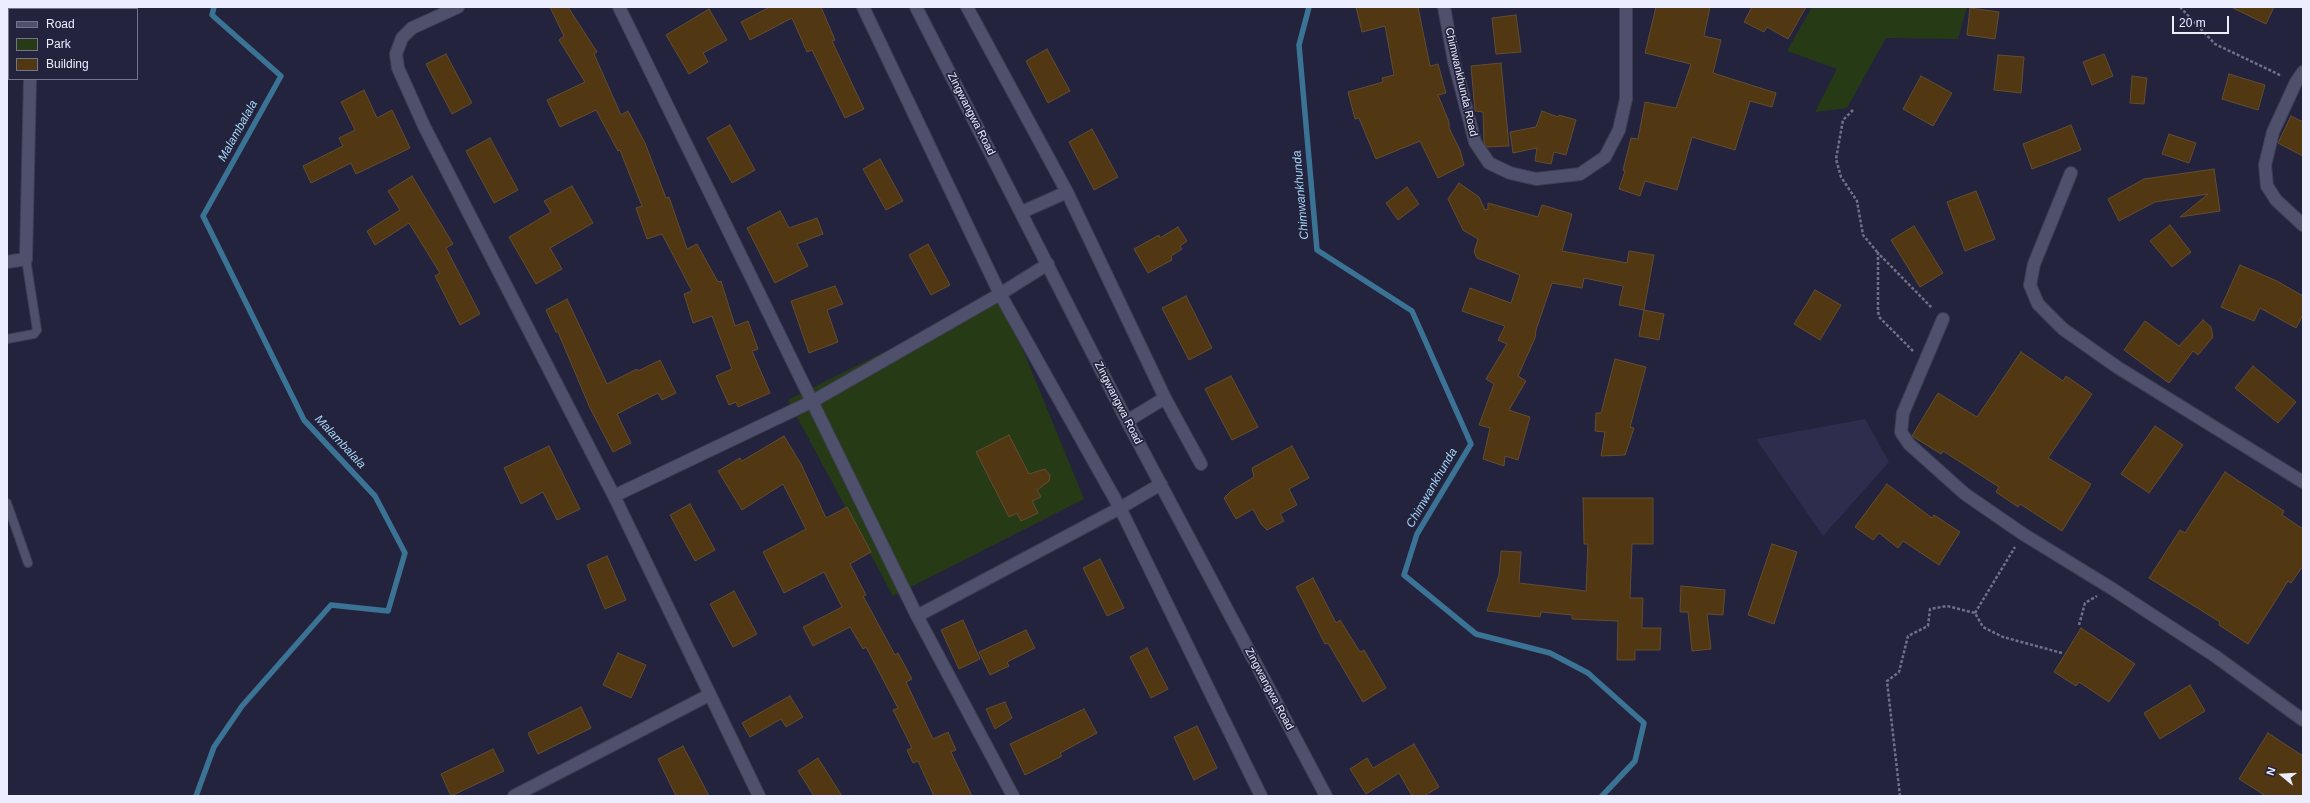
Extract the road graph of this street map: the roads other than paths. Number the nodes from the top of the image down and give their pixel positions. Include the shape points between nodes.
1 (458, 7) edge
2 (619, 7) edge
3 (863, 7) edge
4 (916, 7) edge
5 (967, 7) edge
6 (1444, 7) edge
7 (1626, 7) edge
8 (2303, 72) edge
9 (30, 80) edge
10 (2070, 174) dead end
11 (1066, 192) junction
12 (1022, 212) junction
13 (2303, 225) edge
14 (26, 259) junction
15 (7, 262) edge
16 (1048, 264) junction
17 (1000, 294) junction
18 (1943, 319) road end
19 (7, 339) edge
20 (1165, 398) junction
21 (813, 401) junction
22 (1127, 421) junction
23 (1201, 464) dead end
24 (2303, 482) edge
25 (1161, 484) junction
26 (614, 496) junction
27 (7, 502) edge
28 (1120, 508) junction
29 (28, 563) dead end
30 (916, 616) junction
31 (709, 696) junction
32 (2303, 720) edge
33 (514, 796) edge
34 (759, 796) edge
35 (1013, 796) edge
36 (1261, 796) edge
37 (1326, 796) edge

1 - 26 street via 412,28 402,38 396,54 398,68 424,126
2 - 21 street
3 - 17 street
4 - 12 street, Zingwangwa Road
5 - 11 street
6 - 7 street, Chimwankhunda Road via 1454,61 1475,142 1489,163 1510,173 1536,179 1580,174 1606,157 1619,130 1626,99
8 - 13 street via 2274,132 2265,165 2268,186 2273,195
9 - 14 street
10 - 24 street via 2034,264 2030,285 2038,304 2063,328 2117,367
11 - 12 street
11 - 20 street
12 - 16 street, Zingwangwa Road
14 - 15 street
14 - 19 lane via 36,330 34,334
16 - 17 street
16 - 22 street, Zingwangwa Road
17 - 21 street
17 - 28 street
18 - 32 street via 1903,413 1901,432 1909,444 1965,494 2023,534 2112,588 2215,656
20 - 22 street
20 - 23 street
21 - 26 street
21 - 30 street
22 - 25 street, Zingwangwa Road
25 - 28 street
25 - 37 street, Zingwangwa Road
26 - 31 street
27 - 29 lane
28 - 30 street
28 - 36 street
30 - 35 street
31 - 33 street
31 - 34 street

